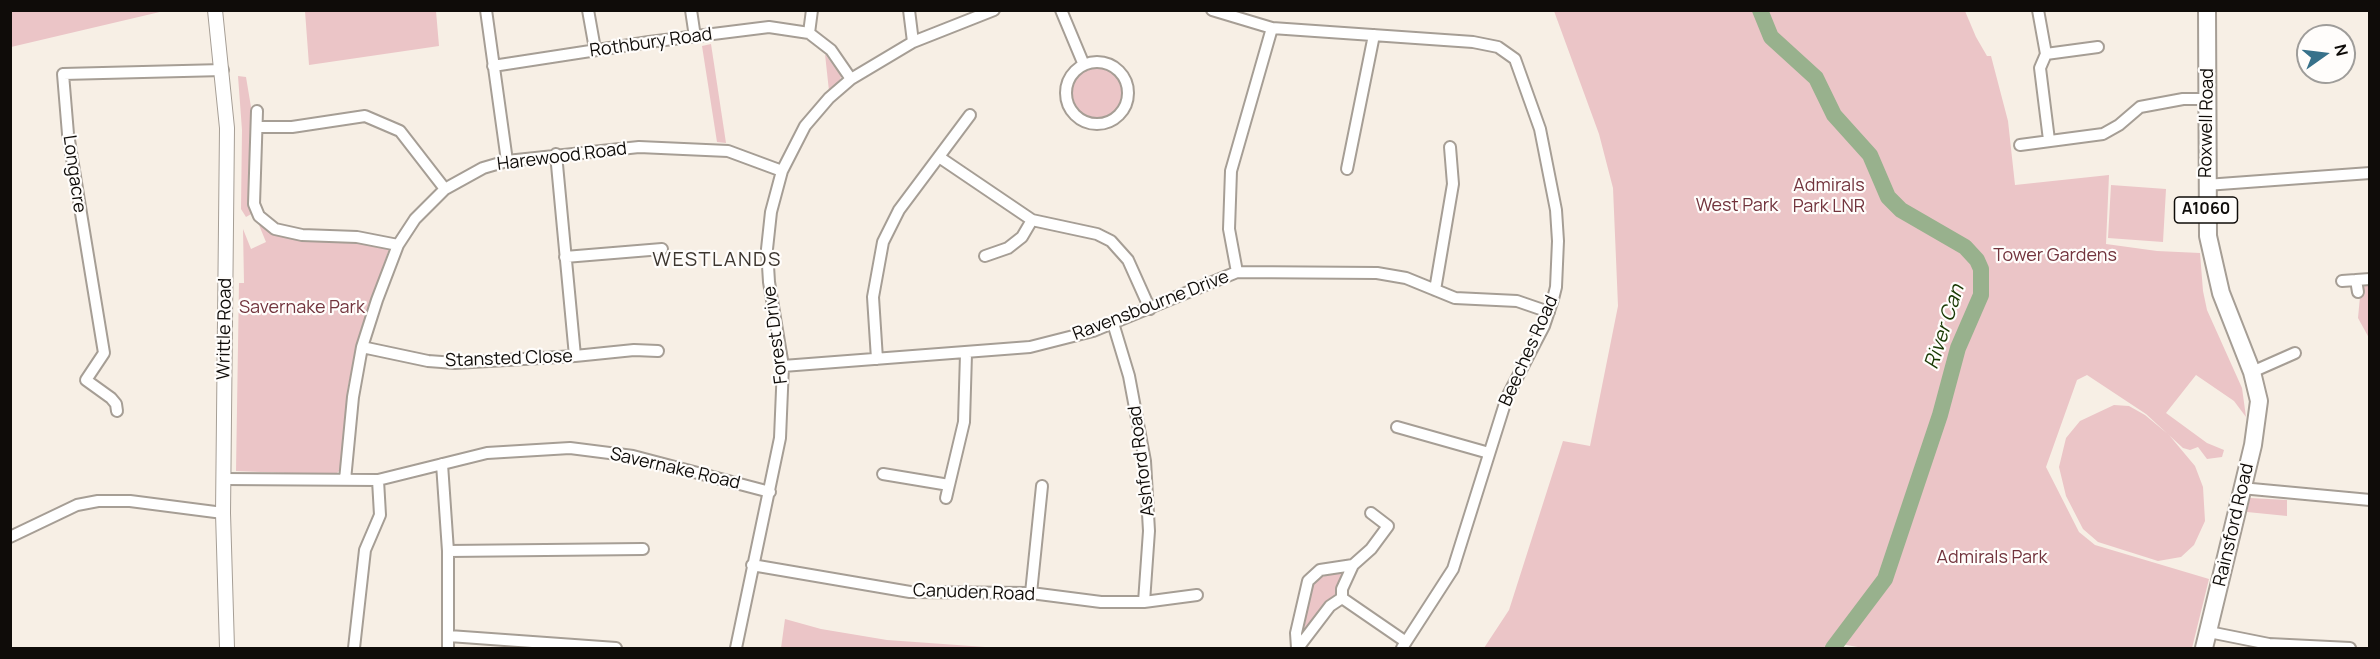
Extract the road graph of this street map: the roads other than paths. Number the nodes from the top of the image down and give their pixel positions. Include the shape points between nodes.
1 (215, 10) edge
2 (486, 10) edge
3 (588, 10) edge
4 (691, 10) edge
5 (813, 10) edge
6 (909, 10) edge
7 (994, 10) edge
8 (1060, 10) edge
9 (1212, 10) edge
10 (2038, 10) edge
11 (2207, 10) edge
12 (1272, 28) junction
13 (809, 33) junction
14 (1374, 35) junction
15 (695, 37) junction
16 (913, 42) junction
17 (2098, 46) dead end
18 (594, 50) junction
19 (2046, 54) junction
20 (1084, 65) junction
21 (493, 66) junction
22 (223, 70) junction
23 (851, 79) junction
24 (2207, 99) junction
25 (257, 111) dead end
26 (970, 115) dead end
27 (257, 127) junction
28 (2049, 140) junction
29 (2020, 144) dead end
30 (1450, 147) dead end
31 (556, 154) junction
32 (939, 157) junction
33 (507, 161) junction
34 (1347, 169) dead end
35 (782, 171) junction
36 (2370, 173) edge
37 (2206, 185) junction
38 (445, 189) junction
39 (1032, 220) junction
40 (997, 240) dead end
41 (398, 245) junction
42 (1008, 248) junction
43 (662, 249) dead end
44 (985, 256) dead end
45 (565, 257) junction
46 (1237, 272) junction
47 (2370, 279) edge
48 (2356, 280) junction
49 (2342, 281) dead end
50 (1435, 290) junction
51 (2358, 292) dead end
52 (1150, 309) junction
53 (1549, 312) junction
54 (1113, 323) junction
55 (362, 347) junction
56 (658, 351) dead end
57 (2288, 353) dead end
58 (966, 354) junction
59 (575, 356) junction
60 (877, 359) junction
61 (783, 366) junction
62 (2252, 372) junction
63 (2259, 401) joint
64 (117, 411) dead end
65 (1397, 427) dead end
66 (1489, 453) junction
67 (441, 464) junction
68 (883, 474) dead end
69 (224, 479) junction
70 (384, 479) junction
71 (345, 480) junction
72 (949, 485) junction
73 (1042, 486) dead end
74 (2241, 488) junction
75 (770, 492) junction
76 (946, 498) dead end
77 (2370, 500) edge
78 (223, 513) junction
79 (1371, 513) dead end
80 (10, 537) edge
81 (642, 549) dead end
82 (448, 551) junction
83 (752, 565) junction
84 (1353, 565) junction
85 (1031, 593) junction
86 (1197, 596) dead end
87 (1342, 598) junction
88 (1144, 602) junction
89 (2209, 632) junction
90 (449, 636) junction
91 (1404, 645) edge
92 (227, 648) edge
93 (354, 648) edge
94 (448, 648) edge
95 (616, 648) edge
96 (736, 648) edge
97 (1298, 648) edge
98 (2204, 648) edge
99 (2350, 648) edge

1 - 22 street, Writtle Road
2 - 21 street
3 - 18 street
4 - 15 street
5 - 13 street
6 - 16 street
7 - 16 street
8 - 20 street
9 - 12 street, Beeches Road
10 - 19 street
11 - 24 main road, Roxwell Road / A1060
12 - 14 street, Beeches Road
12 - 46 street via 1231,171 1229,229
13 - 15 street, Rothbury Road via 769,27
13 - 23 street via 831,50
14 - 34 street
14 - 53 street, Beeches Road via 1473,42 1498,47 1515,59 1540,129 1556,210 1556,287
15 - 18 street, Rothbury Road
16 - 23 street, Forest Drive
17 - 19 street
18 - 21 street, Rothbury Road
19 - 28 street via 2040,68
20 - 20 street via 1070,78 1070,107 1084,121 1113,120 1126,104 1127,83 1114,67 1105,63
21 - 33 street
22 - 64 street, Longacre via 63,74 68,134 104,354 86,380 111,398
22 - 69 street, Writtle Road via 227,128
23 - 35 street, Forest Drive via 805,126
24 - 28 street via 2140,107 2103,134
24 - 37 main road, Roxwell Road / A1060
25 - 27 street
26 - 32 street
27 - 38 street via 365,116 400,131
27 - 41 street via 254,204 259,216 275,229 302,235 357,237
28 - 29 street
30 - 50 street via 1453,184
31 - 33 street, Harewood Road
31 - 35 street, Harewood Road via 639,147 717,150 740,154
31 - 45 street
32 - 39 street
32 - 60 street via 899,210 883,242 873,297
33 - 38 street, Harewood Road via 477,171
35 - 61 street, Forest Drive via 771,212 767,249
36 - 37 street
37 - 62 main road, Roxwell Road / A1060 via 2213,269
38 - 41 street, Harewood Road via 419,214
39 - 42 street via 1022,237
39 - 52 street via 1097,234 1111,241 1128,260
40 - 42 street
41 - 55 street, Harewood Road
42 - 44 street
43 - 45 street
45 - 59 street
46 - 50 street, Ravensbourne Drive via 1377,273 1406,278
46 - 52 street, Ravensbourne Drive
47 - 48 street
48 - 49 street
48 - 51 street
50 - 53 street, Ravensbourne Drive via 1455,298 1517,301
52 - 54 street, Ravensbourne Drive
53 - 66 street, Beeches Road via 1512,383
54 - 58 street, Ravensbourne Drive via 1030,347
54 - 88 street, Ashford Road via 1134,398 1147,480 1149,531
55 - 59 street, Stansted Close via 455,363
55 - 71 street, Harewood Road via 349,420
56 - 59 street, Stansted Close
57 - 62 street
58 - 60 street, Ravensbourne Drive
58 - 72 street via 964,422
60 - 61 street, Ravensbourne Drive
61 - 75 street, Forest Drive via 780,438
62 - 63 main road, Roxwell Road / A1060
63 - 74 main road, Rainsford Road / A1060 via 2253,445
65 - 66 street
66 - 91 street, Beeches Road via 1452,569
67 - 70 street, Savernake Road
67 - 75 street, Savernake Road via 487,453 570,448 633,456
67 - 82 street
68 - 72 street
69 - 71 street, Savernake Road
69 - 78 street, Writtle Road
70 - 71 street, Savernake Road
70 - 93 street via 380,515 365,550
72 - 76 street
73 - 85 street
74 - 77 street
74 - 89 main road, Rainsford Road / A1060
75 - 83 street, Forest Drive
78 - 80 street via 130,501 98,501 77,505
78 - 92 street, Writtle Road
79 - 84 street via 1388,526
81 - 82 street
82 - 90 street
83 - 85 street, Canuden Road via 910,592
83 - 96 street, Forest Drive
84 - 87 street
84 - 97 street via 1320,570 1308,581 1296,633
85 - 88 street, Canuden Road via 1101,602
86 - 88 street, Canuden Road
87 - 91 street
87 - 97 street via 1330,606
89 - 98 main road, Rainsford Road / A1060
89 - 99 street via 2268,644
90 - 94 street
90 - 95 street

